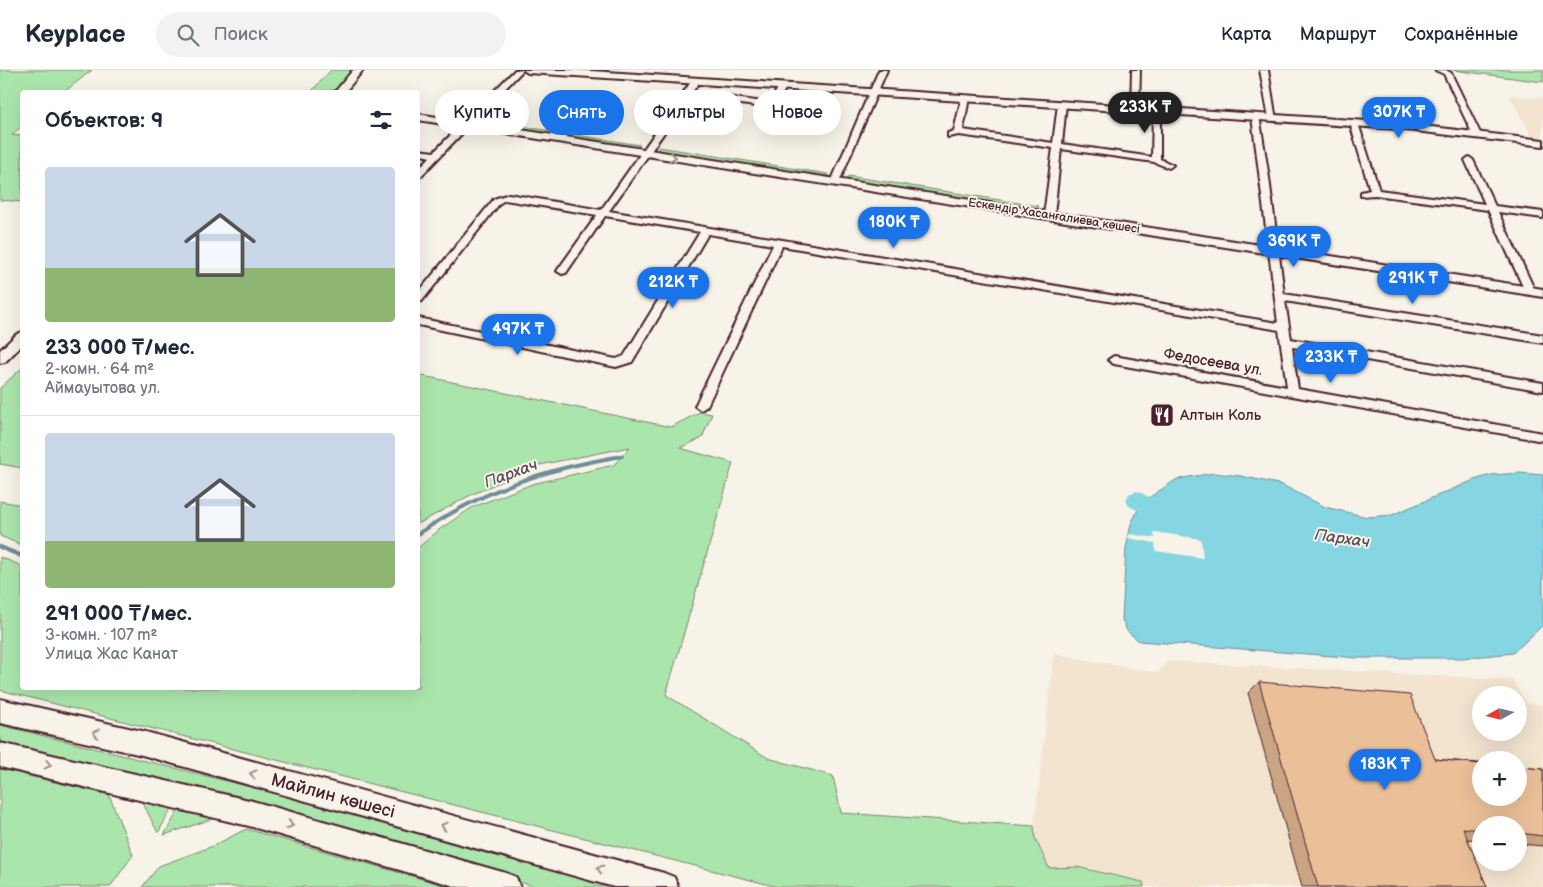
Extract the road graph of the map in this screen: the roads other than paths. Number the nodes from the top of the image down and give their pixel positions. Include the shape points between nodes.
1 (358, 70) edge
2 (519, 70) edge
3 (528, 70) edge
4 (882, 70) edge
5 (1136, 70) edge
6 (1264, 70) edge
7 (1439, 70) edge
8 (696, 81) junction
9 (783, 86) junction
10 (342, 90) edge
11 (499, 90) edge
12 (690, 90) edge
13 (874, 92) junction
14 (965, 98) junction
15 (743, 103) edge
16 (1062, 104) junction
17 (420, 109) edge
18 (1135, 109) junction
19 (1157, 111) junction
20 (435, 112) edge
21 (420, 117) edge
22 (1256, 117) junction
23 (435, 118) edge
24 (1273, 118) junction
25 (1354, 123) junction
26 (529, 130) edge
27 (455, 135) edge
28 (657, 135) edge
29 (1477, 135) junction
30 (1543, 143) edge
31 (1056, 146) junction
32 (647, 148) junction
33 (420, 152) edge
34 (436, 155) junction
35 (1156, 160) junction
36 (1469, 160) dead end
37 (1169, 165) dead end
38 (420, 172) edge
39 (837, 178) junction
40 (1375, 192) junction
41 (1364, 194) dead end
42 (1492, 208) junction
43 (1049, 211) junction
44 (602, 213) junction
45 (1543, 215) edge
46 (704, 231) junction
47 (778, 243) junction
48 (1272, 246) junction
49 (562, 271) dead end
50 (1543, 283) edge
51 (1533, 288) edge
52 (420, 297) edge
53 (1280, 297) junction
54 (420, 322) edge
55 (1285, 328) junction
56 (20, 339) edge
57 (1543, 339) edge
58 (1286, 342) junction
59 (0, 358) edge
60 (1114, 360) dead end
61 (1543, 387) edge
62 (1294, 391) junction
63 (701, 406) dead end
64 (1543, 437) edge
65 (0, 711) edge
66 (0, 755) edge
67 (506, 887) edge
68 (664, 887) edge

1 - 10 street
2 - 11 street
3 - 8 street
4 - 13 street
5 - 18 street
6 - 24 street
7 - 29 street via 1447,73
8 - 9 street
8 - 12 street
9 - 13 street
9 - 15 street via 774,108
13 - 14 street
13 - 39 street
14 - 16 street
14 - 31 street via 955,133
16 - 18 street
16 - 31 street
17 - 20 street, Ескендір Хасанғалиева көшесі
18 - 19 street
19 - 22 street
19 - 35 street
21 - 23 street, Ескендір Хасанғалиева көшесі
22 - 24 street
22 - 48 street
24 - 25 street
25 - 29 street
25 - 40 street
26 - 32 street, Ескендір Хасанғалиева көшесі
27 - 34 street
28 - 32 street
29 - 30 street
31 - 35 street
31 - 43 street
32 - 39 street, Ескендір Хасанғалиева көшесі
32 - 44 street
33 - 34 street
34 - 38 street
35 - 37 street
36 - 42 street
39 - 43 street, Ескендір Хасанғалиева көшесі
40 - 41 street
40 - 42 street
42 - 45 street
42 - 51 street
43 - 48 street, Ескендір Хасанғалиева көшесі
44 - 46 street
44 - 49 street
44 - 52 street via 499,194 497,201
46 - 47 street
46 - 54 street via 625,362 616,363
47 - 55 street
47 - 63 street
48 - 51 street, Ескендір Хасанғалиева көшесі
48 - 53 street
50 - 51 street, Ескендір Хасанғалиева көшесі
53 - 55 street
53 - 57 street
55 - 58 street
56 - 59 street
58 - 61 street
58 - 62 street
60 - 62 street, Федосеева ул.
62 - 64 street, Федосеева ул.
68 -> 65 main road, Майлин көшесі via 142,743
66 -> 67 main road via 249,814

